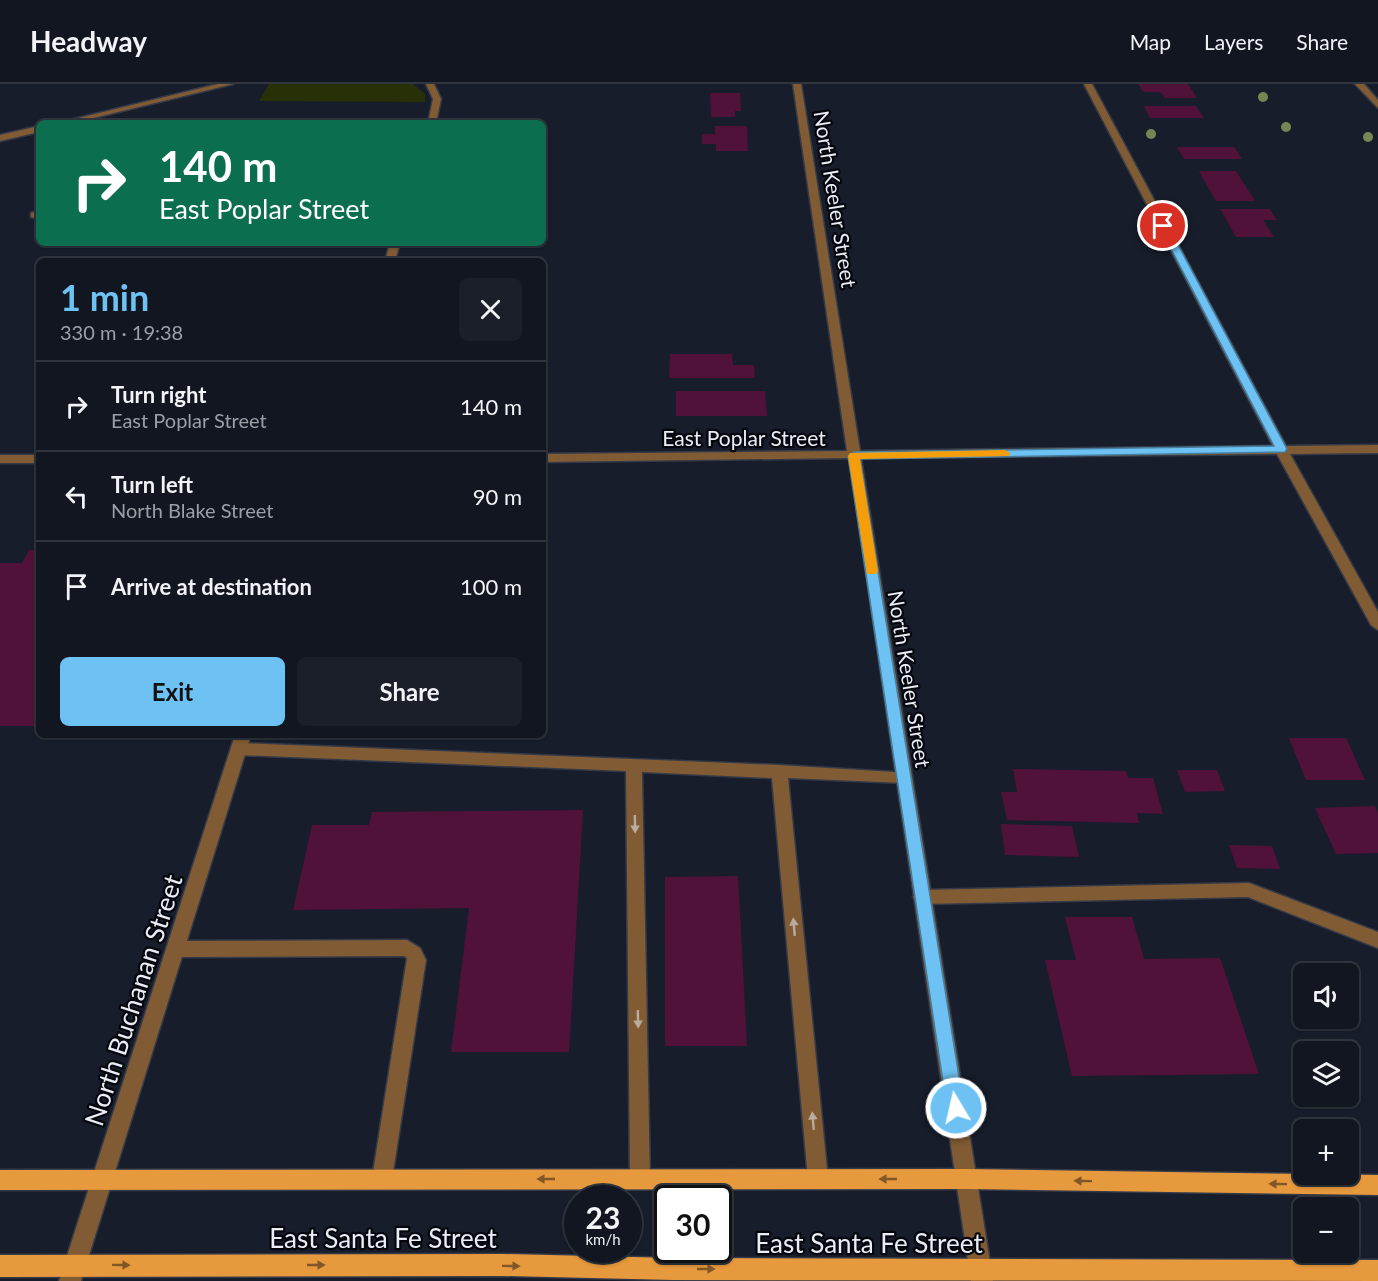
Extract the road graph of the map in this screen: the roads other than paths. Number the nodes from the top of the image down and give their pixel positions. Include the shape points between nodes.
1 (220, 84) edge
2 (229, 84) edge
3 (424, 84) edge
4 (797, 84) edge
5 (1088, 84) edge
6 (1359, 84) edge
7 (432, 86) edge
8 (199, 90) junction
9 (1378, 105) edge
10 (74, 120) edge
11 (433, 120) edge
12 (36, 130) edge
13 (0, 138) edge
14 (1281, 449) junction
15 (1378, 449) edge
16 (854, 456) junction
17 (546, 458) edge
18 (0, 459) edge
19 (36, 459) edge
20 (1378, 625) edge
21 (241, 742) edge
22 (634, 766) junction
23 (779, 771) junction
24 (904, 777) junction
25 (922, 897) junction
26 (1378, 940) edge
27 (176, 949) junction
28 (381, 1179) junction
29 (640, 1179) junction
30 (818, 1179) junction
31 (966, 1179) junction
32 (0, 1180) edge
33 (103, 1180) junction
34 (1378, 1185) edge
35 (0, 1266) edge
36 (1378, 1271) edge
37 (72, 1273) edge
38 (981, 1276) edge

1 - 8 street
2 - 8 street
3 - 7 street
4 - 16 street, North Keeler Street
5 - 14 street
6 - 9 street
7 - 11 street via 437,99
8 - 10 street
12 - 13 street
14 - 15 street, East Poplar Street
14 - 16 street, East Poplar Street
14 - 20 street
16 - 17 street, East Poplar Street
16 - 24 street, North Keeler Street
18 - 19 street
21 - 22 street
21 - 27 street, North Buchanan Street
22 - 23 street
22 -> 29 street
23 - 24 street
30 -> 23 street
24 - 25 street, North Keeler Street
25 - 26 street via 1249,890
25 - 31 street, North Keeler Street
27 - 28 street via 406,948 414,953 417,960
27 - 33 street, North Buchanan Street
29 -> 28 main road
28 - 33 main road
29 - 30 main road
31 -> 30 main road
34 -> 31 main road
31 - 38 street, North Keeler Street
32 - 33 main road
33 - 37 street, North Buchanan Street
35 - 37 main road, East Santa Fe Street
36 - 38 main road, East Santa Fe Street
37 -> 38 main road, East Santa Fe Street via 503,1265

